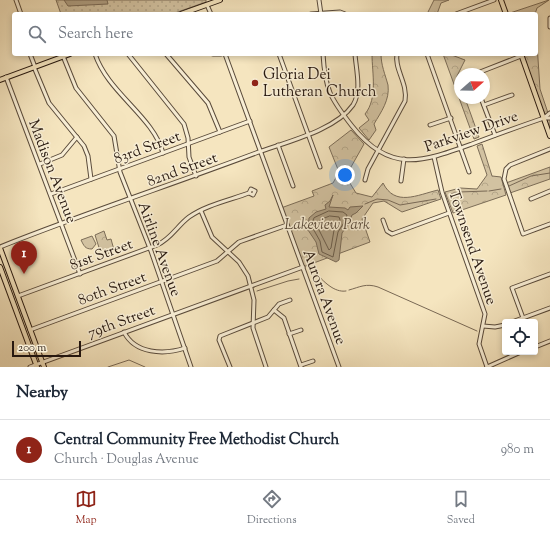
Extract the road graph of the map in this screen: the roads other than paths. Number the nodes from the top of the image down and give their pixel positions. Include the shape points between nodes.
1 (16, 0) edge
2 (220, 0) edge
3 (319, 0) edge
4 (494, 0) edge
5 (501, 0) edge
6 (207, 4) junction
7 (20, 12) edge
8 (187, 12) edge
9 (210, 12) edge
10 (321, 12) edge
11 (461, 12) edge
12 (505, 12) edge
13 (550, 18) edge
14 (550, 26) edge
15 (31, 56) edge
16 (63, 56) joint
17 (96, 56) edge
18 (130, 56) edge
19 (168, 56) edge
20 (226, 56) edge
21 (280, 56) edge
22 (323, 56) edge
23 (355, 56) edge
24 (397, 56) edge
25 (429, 56) edge
26 (519, 56) edge
27 (521, 56) edge
28 (34, 67) junction
29 (489, 68) edge
30 (6, 77) junction
31 (0, 79) edge
32 (512, 95) dead end
33 (484, 105) joint
34 (550, 113) edge
35 (342, 114) junction
36 (450, 118) junction
37 (544, 118) junction
38 (550, 118) edge
39 (250, 121) junction
40 (430, 125) dead end
41 (220, 132) junction
42 (308, 134) junction
43 (495, 136) junction
44 (550, 136) edge
45 (77, 137) junction
46 (189, 144) junction
47 (278, 145) junction
48 (462, 148) junction
49 (378, 150) junction
50 (550, 150) edge
51 (260, 151) junction
52 (163, 153) junction
53 (434, 157) junction
54 (404, 159) junction
55 (40, 164) junction
56 (320, 168) dead end
57 (120, 169) junction
58 (469, 172) dead end
59 (196, 176) junction
60 (91, 180) junction
61 (365, 180) dead end
62 (401, 181) dead end
63 (293, 186) dead end
64 (550, 191) edge
65 (249, 193) dead end
66 (51, 194) junction
67 (531, 199) dead end
68 (130, 200) junction
69 (201, 211) junction
70 (449, 213) junction
71 (383, 220) dead end
72 (62, 224) junction
73 (550, 224) edge
74 (287, 225) junction
75 (0, 247) edge
76 (150, 248) junction
77 (228, 252) junction
78 (0, 267) edge
79 (303, 267) junction
80 (80, 274) junction
81 (550, 274) edge
82 (162, 281) junction
83 (251, 285) junction
84 (18, 296) junction
85 (290, 300) dead end
86 (550, 308) edge
87 (274, 310) junction
88 (172, 314) junction
89 (523, 318) joint
90 (252, 323) junction
91 (502, 325) edge
92 (483, 326) junction
93 (30, 330) junction
94 (301, 330) dead end
95 (124, 332) junction
96 (290, 334) junction
97 (550, 341) edge
98 (538, 346) edge
99 (185, 348) junction
100 (514, 355) edge
101 (312, 361) dead end
102 (42, 362) junction
103 (37, 366) edge
104 (301, 366) edge
105 (30, 367) edge
106 (44, 367) edge
107 (191, 367) edge
108 (230, 367) edge
109 (266, 367) edge
110 (339, 367) edge
111 (487, 367) edge

1 - 7 street
2 - 6 main road
3 - 10 street
4 - 11 street
5 - 12 main road
6 - 8 main road
6 - 9 street
13 - 14 street
15 - 28 street
16 - 28 main road
16 - 57 street, Airline Avenue via 76,88 114,136
17 - 52 street via 105,76 156,136
18 - 46 street via 181,119
19 - 41 street via 208,103
20 - 39 street, Aurora Avenue
21 - 42 street
22 - 35 street, Parkview Drive via 326,84
23 - 35 street, 82nd Street via 358,92 353,104
24 - 49 street via 406,95 400,112
25 - 36 street
26 - 29 street
27 - 37 main road
28 - 30 main road
28 - 45 street via 49,102
30 - 31 main road
30 - 55 street, Madison Avenue
32 - 33 street
33 - 43 street
34 - 37 street, Parkview Drive
35 - 42 street, 82nd Street via 327,126
35 - 49 street, Parkview Drive via 361,137
36 - 40 street
36 - 48 street
37 - 38 street, Parkview Drive
37 - 43 street, Parkview Drive
37 - 44 main road
39 - 41 street, 83rd Street
39 - 51 street, Aurora Avenue
41 - 46 street, 83rd Street
42 - 47 street, 82nd Street
42 - 56 street
43 - 48 street, Parkview Drive
45 - 55 street via 62,155
45 - 60 street via 87,152
46 - 52 street, 83rd Street
46 - 59 street via 189,157
47 - 51 street, 82nd Street
47 - 63 street
48 - 53 street, Parkview Drive
48 - 58 street
49 - 54 street, Parkview Drive
49 - 61 street
50 - 73 street via 513,163 506,169 504,179 523,234
51 - 59 street, 82nd Street
51 - 74 street, Aurora Avenue
52 - 57 street, 83rd Street
53 - 54 street, Parkview Drive via 422,160
53 - 70 street, Townsend Avenue
54 - 62 street
55 - 66 street, Madison Avenue
57 - 60 street, 83rd Street
57 - 68 street, Airline Avenue
59 - 68 street, 82nd Street
60 - 66 street, 83rd Street
64 - 67 street
65 - 69 street, 81st Street
66 - 72 street, Madison Avenue
68 - 72 street, 82nd Street
68 - 76 street, Airline Avenue
69 - 76 street, 81st Street via 186,220 166,240
69 - 77 street via 212,237
70 - 71 street via 390,234
70 - 92 street, Townsend Avenue via 484,311
72 - 75 street, 82nd Street
72 - 80 street, Madison Avenue
74 - 77 street, 80th Street via 239,242
74 - 79 street, Aurora Avenue
75 - 84 main road
76 - 80 street, 81st Street
76 - 82 street, Airline Avenue
77 - 82 street, 80th Street via 217,261
77 - 83 street via 242,266
78 - 103 main road
79 - 83 street, 79th Street
79 - 110 street, Aurora Avenue
80 - 84 street, 81st Street
81 - 89 street via 512,288
82 - 88 street, Airline Avenue
82 - 93 street, 80th Street
83 - 88 street, 79th Street
83 - 90 street via 254,300
84 - 93 main road
85 - 87 street via 279,304
86 - 89 street
87 - 90 street via 268,317
87 - 96 street via 282,316
88 - 95 street, 79th Street
88 - 99 street, Airline Avenue
90 - 108 street via 220,336 219,340
90 - 109 street
91 - 92 street
92 - 111 street, Townsend Avenue via 479,344
93 - 102 main road
94 - 96 street
95 - 99 street via 132,344 155,352 167,353
95 - 102 street, 79th Street
96 - 104 street
97 - 98 street
99 - 107 street, Airline Avenue
100 - 111 street
101 - 104 street
102 - 103 street, 79th Street
102 - 106 main road
103 - 105 street, 79th Street

